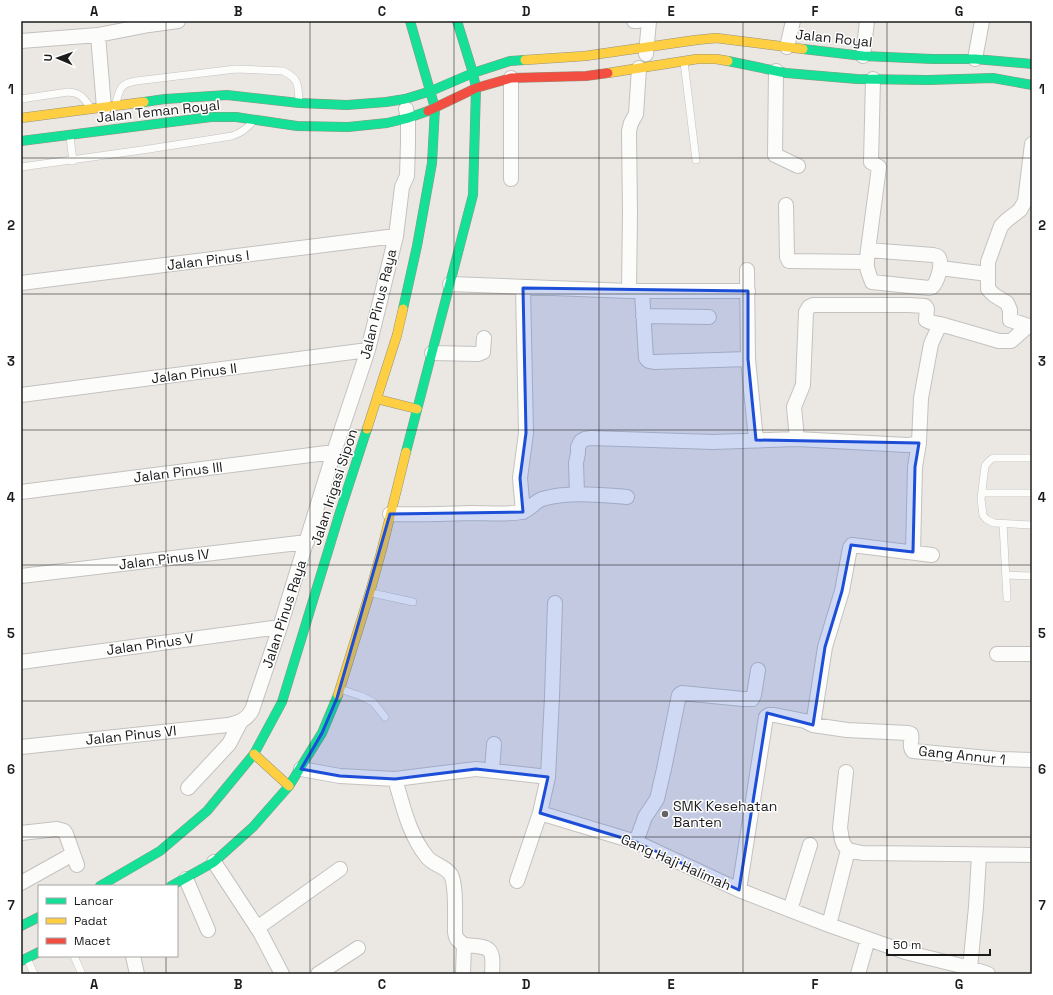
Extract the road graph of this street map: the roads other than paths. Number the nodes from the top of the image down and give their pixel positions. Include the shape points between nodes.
1 (178, 21) edge
2 (410, 21) edge
3 (457, 21) edge
4 (634, 21) edge
5 (638, 21) edge
6 (649, 21) edge
7 (793, 21) edge
8 (867, 21) edge
9 (982, 21) edge
10 (106, 30) edge
11 (21, 41) edge
12 (647, 47) junction
13 (787, 47) junction
14 (863, 56) junction
15 (975, 59) junction
16 (684, 62) junction
17 (1032, 64) edge
18 (642, 68) junction
19 (776, 71) junction
20 (471, 74) junction
21 (511, 78) junction
22 (873, 79) junction
23 (1032, 85) edge
24 (433, 90) junction
25 (474, 90) junction
26 (21, 99) edge
27 (400, 100) junction
28 (299, 103) junction
29 (437, 107) junction
30 (103, 108) junction
31 (21, 118) edge
32 (255, 120) junction
33 (403, 120) junction
34 (69, 135) junction
35 (21, 141) edge
36 (1032, 144) edge
37 (73, 160) junction
38 (696, 160) dead end
39 (798, 166) dead end
40 (21, 167) edge
41 (511, 179) dead end
42 (786, 206) dead end
43 (396, 236) junction
44 (868, 256) junction
45 (940, 268) junction
46 (747, 270) dead end
47 (988, 274) junction
48 (21, 282) edge
49 (450, 284) junction
50 (523, 288) junction
51 (748, 291) junction
52 (635, 292) junction
53 (643, 316) junction
54 (709, 317) dead end
55 (940, 324) junction
56 (1030, 326) edge
57 (484, 338) dead end
58 (368, 350) junction
59 (432, 353) junction
60 (748, 359) junction
61 (21, 395) edge
62 (377, 399) junction
63 (417, 409) junction
64 (797, 439) junction
65 (756, 440) junction
66 (919, 443) junction
67 (334, 452) junction
68 (1032, 458) edge
69 (21, 492) edge
70 (982, 493) junction
71 (1032, 493) edge
72 (577, 494) junction
73 (627, 497) dead end
74 (523, 512) junction
75 (390, 514) junction
76 (1003, 524) junction
77 (1032, 525) edge
78 (307, 542) junction
79 (913, 552) junction
80 (932, 555) dead end
81 (1006, 575) junction
82 (21, 576) edge
83 (1032, 576) edge
84 (370, 592) junction
85 (1006, 598) dead end
86 (413, 602) dead end
87 (555, 602) dead end
88 (280, 627) junction
89 (997, 654) dead end
90 (1032, 654) edge
91 (21, 662) edge
92 (758, 670) dead end
93 (340, 689) junction
94 (386, 717) dead end
95 (241, 721) junction
96 (814, 725) junction
97 (494, 744) dead end
98 (21, 747) edge
99 (257, 757) junction
100 (1032, 760) edge
101 (300, 769) junction
102 (492, 771) junction
103 (846, 772) dead end
104 (548, 777) junction
105 (395, 779) junction
106 (286, 783) junction
107 (188, 788) dead end
108 (540, 813) junction
109 (21, 833) edge
110 (636, 842) junction
111 (810, 845) dead end
112 (848, 850) junction
113 (979, 855) junction
114 (1032, 855) edge
115 (214, 862) junction
116 (340, 869) dead end
117 (186, 879) junction
118 (517, 881) dead end
119 (21, 883) edge
120 (102, 885) edge
121 (173, 885) edge
122 (739, 890) junction
123 (790, 910) junction
124 (38, 918) edge
125 (830, 925) junction
126 (21, 926) edge
127 (257, 928) junction
128 (208, 930) dead end
129 (868, 939) junction
130 (464, 944) junction
131 (358, 948) dead end
132 (38, 953) edge
133 (74, 957) edge
134 (133, 957) edge
135 (24, 960) edge
136 (970, 968) junction
137 (81, 972) dead end
138 (34, 974) edge
139 (137, 974) edge
140 (282, 974) edge
141 (318, 974) edge
142 (463, 974) edge
143 (492, 974) edge
144 (858, 974) edge
145 (988, 974) edge

1 - 10 street
2 - 24 street, Jalan Irigasi Sipon
3 - 20 street
4 - 5 street
6 - 12 street
7 - 13 street
8 - 14 street
9 - 15 street
10 - 11 street
10 - 30 street
12 - 13 street, Jalan Royal via 716,38
12 - 18 street
12 - 20 street, Jalan Royal via 585,56 510,61
13 - 14 street, Jalan Royal
14 - 15 street, Jalan Royal
15 - 17 street, Jalan Royal
16 - 18 street
16 - 19 street via 716,59
16 - 38 lane
18 - 21 street via 586,76
18 - 52 street via 636,114 629,131 630,213
19 - 22 street
19 - 39 street via 775,155
20 - 24 street, Jalan Royal
20 - 25 street
21 - 25 street
21 - 41 street
22 - 23 street via 993,78
22 - 44 street via 871,162 879,167
24 - 27 street, Jalan Teman Royal
24 - 29 street, Jalan Irigasi Sipon
25 - 29 street, Jalan Teman Royal
25 - 49 street via 473,195
26 - 30 lane via 73,92
27 - 28 street, Jalan Teman Royal via 347,105
27 - 33 street, Jalan Pinus Raya
28 - 30 street, Jalan Teman Royal via 226,95 165,99
28 - 30 lane via 297,82 288,74 282,71 236,69 129,82
29 - 33 street, Jalan Teman Royal
29 - 62 street, Jalan Irigasi Sipon via 432,164 417,246 396,335
30 - 31 street, Jalan Teman Royal
32 - 33 street, Jalan Teman Royal via 297,126 348,127
32 - 34 street, Jalan Teman Royal via 211,117
32 - 37 lane via 241,133 232,136
33 - 43 street, Jalan Pinus Raya via 408,143
34 - 35 street, Jalan Teman Royal
34 - 37 lane
36 - 47 street via 1025,201 1020,210 1001,226 988,262
37 - 40 lane
42 - 44 street via 789,261
43 - 48 street, Jalan Pinus I
43 - 58 street, Jalan Pinus Raya
44 - 45 street via 933,255 939,258
44 - 45 street via 867,267 872,282 928,288 936,282
45 - 47 street
46 - 51 street
47 - 56 street via 988,289 1008,306 1010,320
49 - 50 street
49 - 59 street
50 - 52 street
50 - 74 street via 526,434 520,478
51 - 52 street
51 - 60 street
52 - 53 street
53 - 54 street
53 - 60 street via 646,358 649,361
55 - 56 street via 999,341 1011,341
55 - 64 street via 926,320 925,306 813,305 809,308 806,312 802,385 794,407
55 - 66 street via 931,344 920,398
57 - 59 street via 483,352 478,354
58 - 61 street, Jalan Pinus II
58 - 67 street, Jalan Pinus Raya
59 - 63 street
60 - 65 street
62 - 63 street
62 - 99 street, Jalan Irigasi Sipon via 282,702
63 - 75 street
64 - 65 street
64 - 66 street via 907,445
65 - 72 street via 713,442 585,439 578,447
66 - 79 street via 915,467
67 - 69 street, Jalan Pinus III
67 - 78 street, Jalan Pinus Raya
68 - 70 lane via 993,458 985,466
70 - 71 lane
70 - 76 lane via 982,515 994,523
72 - 73 street
72 - 74 street via 540,500
74 - 75 street
75 - 84 street
76 - 77 lane
76 - 81 lane
78 - 82 street, Jalan Pinus IV
78 - 88 street, Jalan Pinus Raya
79 - 80 street
79 - 96 street via 851,546 842,591 825,647
81 - 83 lane
81 - 85 lane
84 - 86 lane
84 - 93 street
87 - 104 street
88 - 91 street, Jalan Pinus V
88 - 95 street, Jalan Pinus Raya via 252,710
89 - 90 street
92 - 110 street via 752,699 682,693 679,695 657,799 645,817
93 - 94 lane via 373,702
93 - 101 street via 322,734
95 - 98 street, Jalan Pinus VI via 228,725
95 - 107 street, Jalan Pinus Raya via 229,744
96 - 100 street, Gang Annur 1 via 846,730 908,732 912,736 910,746 914,751
96 - 122 street, Gang Annur 1 via 774,715 766,717
97 - 102 street
99 - 106 street
99 - 120 street, Jalan Irigasi Sipon via 207,811 160,851
101 - 105 street via 340,776
101 - 106 street
102 - 104 street
102 - 105 street via 476,769
103 - 112 street via 840,828 842,840
104 - 108 street
105 - 130 street via 414,836 428,858 451,875 455,899 455,934
106 - 115 street via 253,827
108 - 110 street, Gang Haji Halimah
108 - 118 street
109 - 119 street via 57,829 64,831 75,860
110 - 122 street, Gang Haji Halimah
111 - 123 street
112 - 113 street via 862,853
112 - 125 street
113 - 114 street
113 - 136 street
115 - 117 street
115 - 127 street
116 - 127 street
117 - 121 street
117 - 128 street
122 - 123 street, Gang Haji Halimah
123 - 125 street, Gang Haji Halimah
124 - 126 street
125 - 129 street, Gang Haji Halimah
127 - 140 street
129 - 136 street, Gang Haji Halimah via 905,952
129 - 144 street
130 - 142 street
130 - 143 street via 484,946 488,949 492,956
131 - 141 street
132 - 135 street
133 - 137 lane
134 - 139 street
135 - 138 lane
136 - 145 street, Gang Haji Halimah

